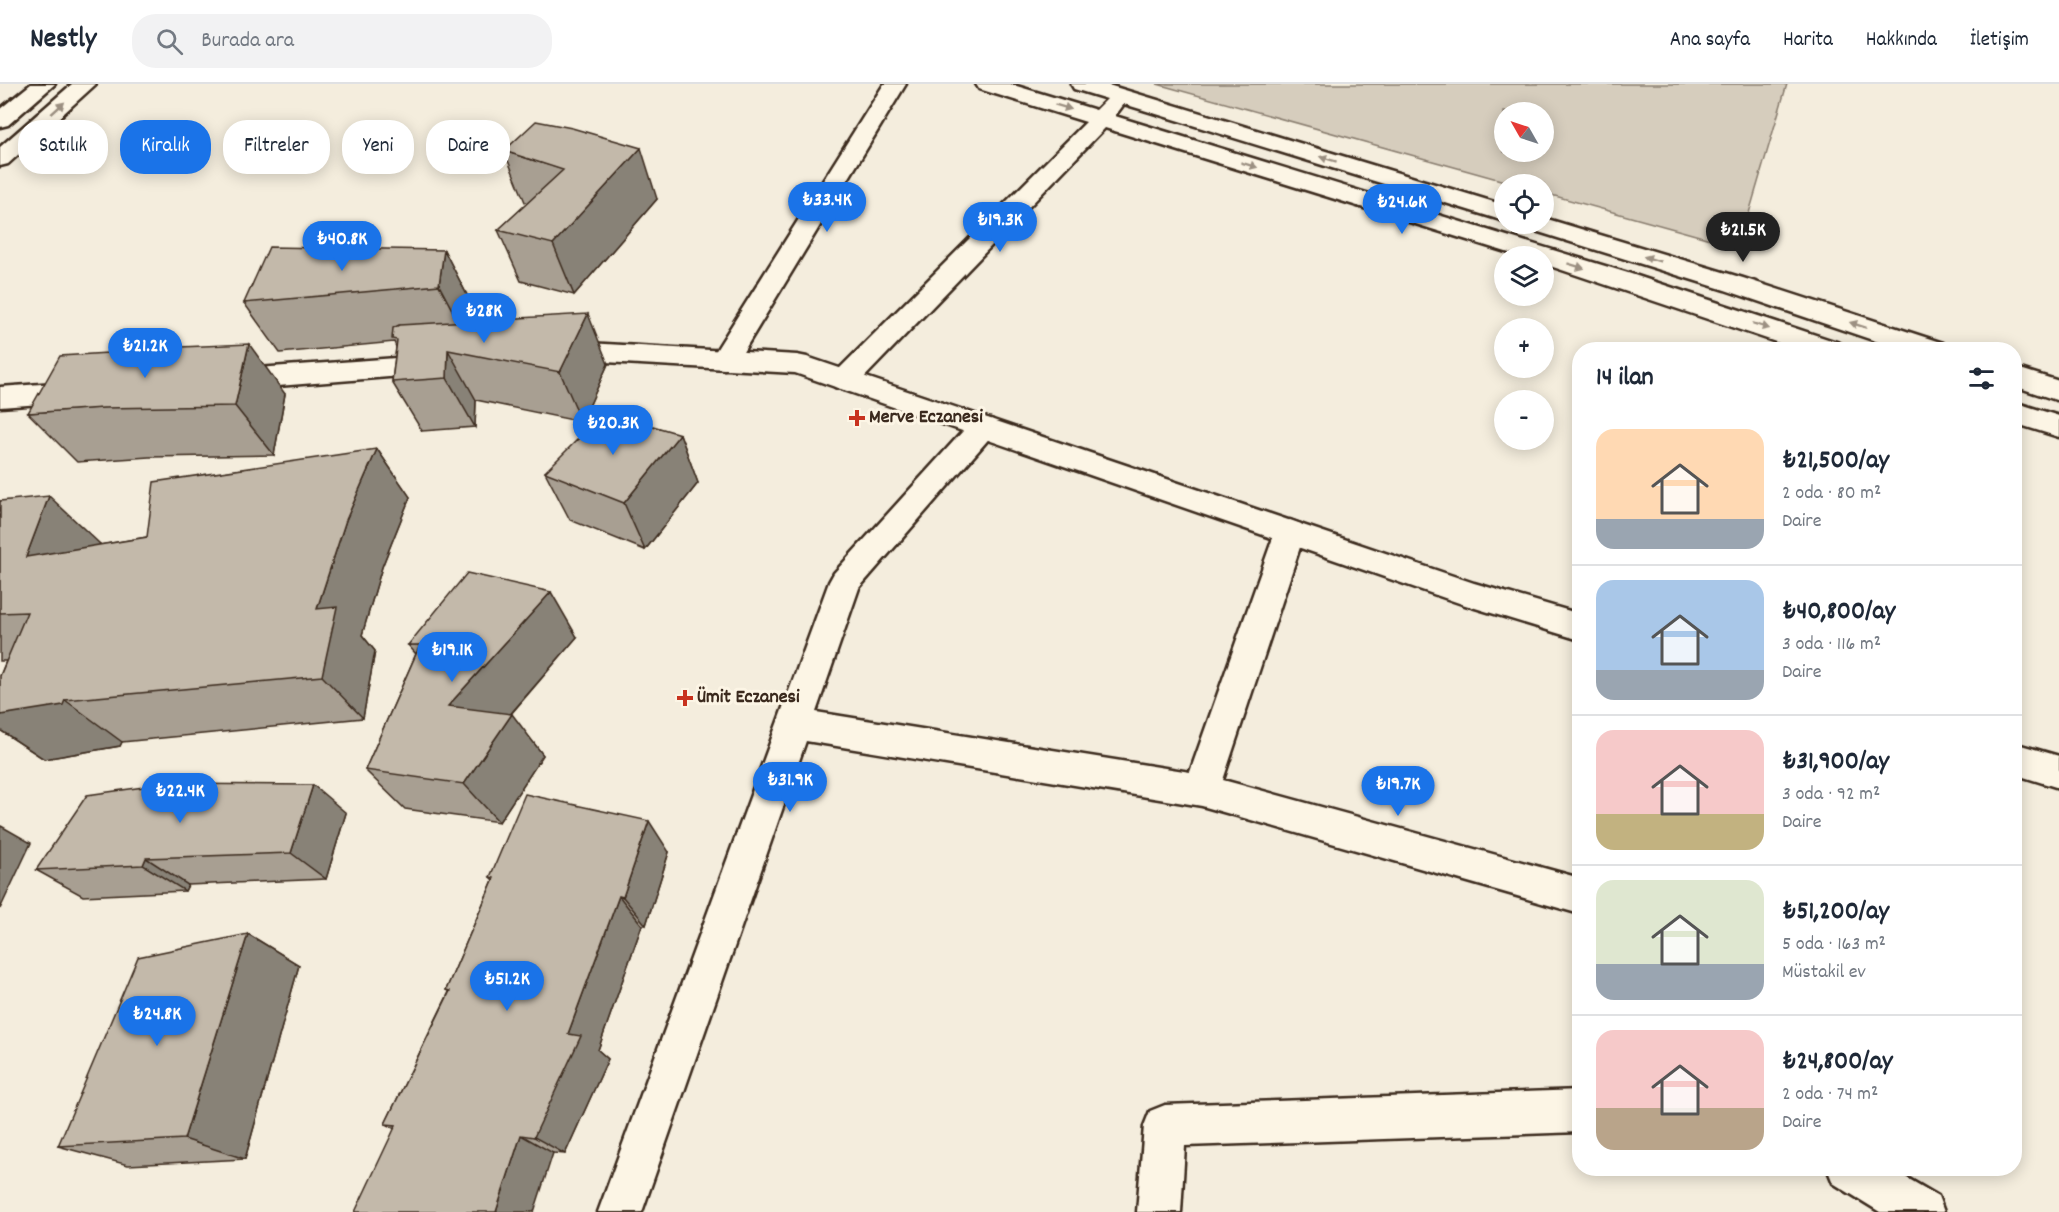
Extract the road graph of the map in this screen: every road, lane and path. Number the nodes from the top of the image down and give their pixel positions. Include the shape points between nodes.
1 (44, 84) edge
2 (85, 84) edge
3 (895, 84) edge
4 (987, 84) edge
5 (1082, 84) edge
6 (1119, 95) junction
7 (1101, 119) junction
8 (0, 120) edge
9 (0, 159) edge
10 (1494, 210) edge
11 (1554, 229) edge
12 (1806, 342) edge
13 (1909, 342) edge
14 (529, 357) edge
15 (724, 360) junction
16 (459, 362) edge
17 (2022, 379) edge
18 (845, 380) junction
19 (200, 382) edge
20 (106, 389) edge
21 (2059, 391) edge
22 (0, 398) edge
23 (2022, 415) edge
24 (983, 427) junction
25 (2059, 427) edge
26 (1290, 532) junction
27 (1572, 625) edge
28 (794, 724) junction
29 (2022, 761) edge
30 (2059, 772) edge
31 (1202, 790) junction
32 (1572, 894) edge
33 (1572, 1111) edge
34 (1861, 1176) edge
35 (620, 1212) edge
36 (1159, 1212) edge
37 (1922, 1212) edge

1 - 8 street
9 -> 2 street
3 - 15 street
4 -> 7 street
5 - 6 street
6 - 7 street
10 -> 6 street
7 -> 12 street via 1619,279
7 - 18 street
13 -> 11 street
14 - 15 street via 588,352
15 - 18 street via 797,364
16 - 19 street
17 - 21 street
18 - 24 street
20 - 22 street
23 - 25 street
24 - 26 street
24 - 28 street via 844,582
26 - 27 street
26 - 31 street
28 - 31 street
28 - 35 street
29 - 30 street
31 - 32 street
33 - 36 street via 1166,1126
34 - 37 street

